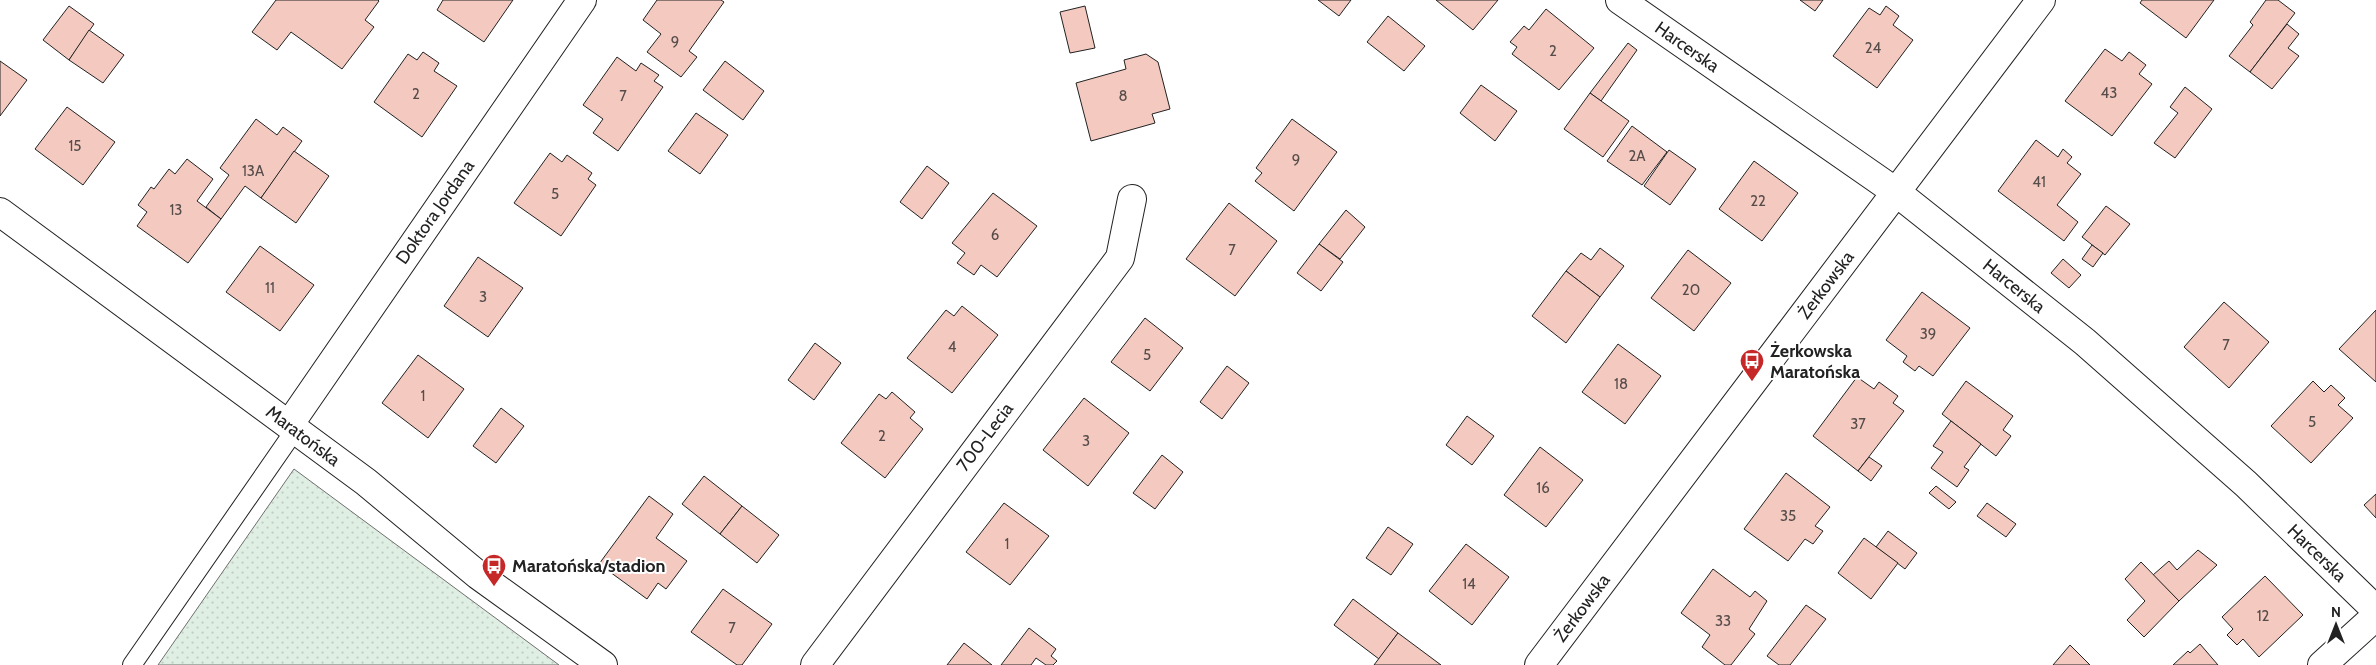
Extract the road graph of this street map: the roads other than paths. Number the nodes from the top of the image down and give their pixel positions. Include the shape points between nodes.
1 (582, 0) edge
2 (1620, 0) edge
3 (2041, 0) edge
4 (1896, 192) junction
5 (1132, 199) dead end
6 (0, 212) edge
7 (292, 427) junction
8 (2376, 610) edge
9 (2376, 616) edge
10 (132, 665) edge
11 (603, 665) edge
12 (815, 665) edge
13 (1539, 665) edge
14 (2322, 665) edge

1 - 7 street, Doktora Jordana
2 - 4 street, Harcerska
3 - 4 street, Żerkowska
4 - 8 street, Harcerska via 2085,342 2246,484
4 - 13 street, Żerkowska
5 - 12 street, 700-Lecia via 1120,258
6 - 7 street, Maratońska
7 - 10 lane
7 - 11 street, Maratońska via 366,482 478,575
9 - 14 street

